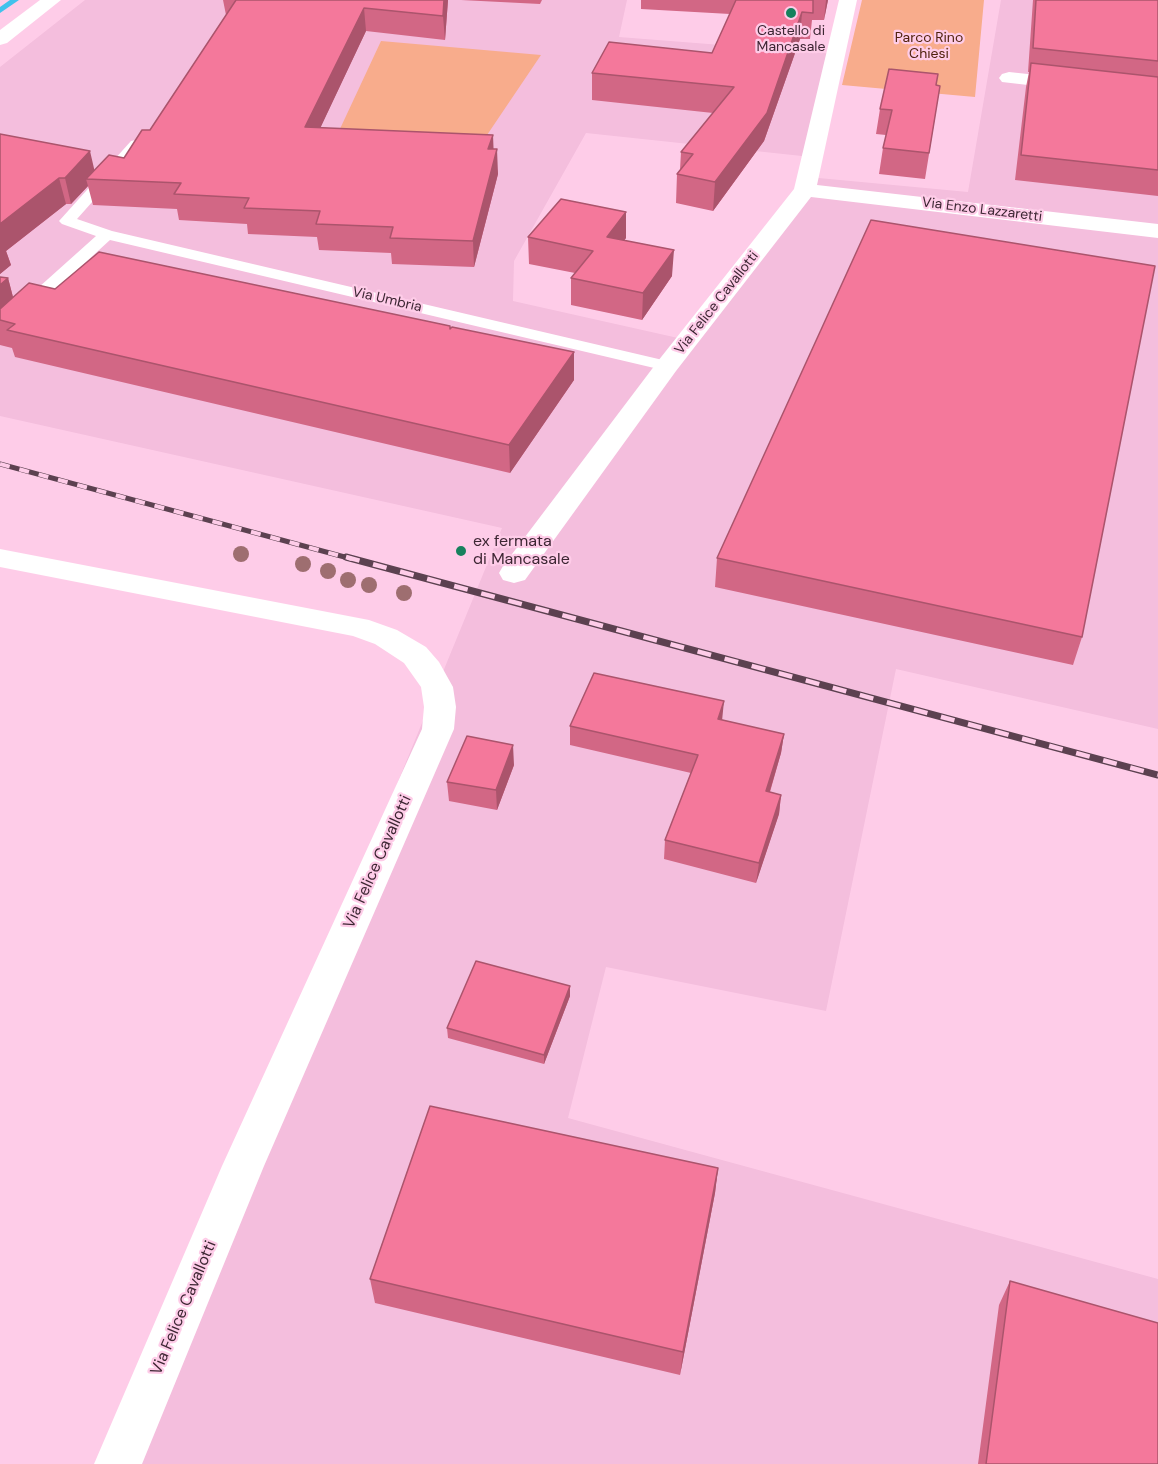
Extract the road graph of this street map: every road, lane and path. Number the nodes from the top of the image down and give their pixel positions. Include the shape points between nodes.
1 (52, 0) edge
2 (848, 0) edge
3 (0, 39) edge
4 (1009, 78) dead end
5 (1158, 94) edge
6 (136, 144) edge
7 (805, 190) junction
8 (1158, 231) edge
9 (107, 235) junction
10 (0, 331) edge
11 (667, 366) junction
12 (0, 558) edge
13 (514, 573) dead end
14 (118, 1464) edge

1 - 3 street
2 - 7 street, Via Felice Cavallotti
4 - 5 street
6 - 9 lane, Via Umbria via 67,220
7 - 8 street, Via Enzo Lazzaretti
7 - 11 street, Via Felice Cavallotti
9 - 10 lane
9 - 11 lane, Via Umbria
11 - 13 street, Via Felice Cavallotti
12 - 14 street, Via Felice Cavallotti via 358,627 386,637 414,655 437,687 440,707 438,729 243,1166

